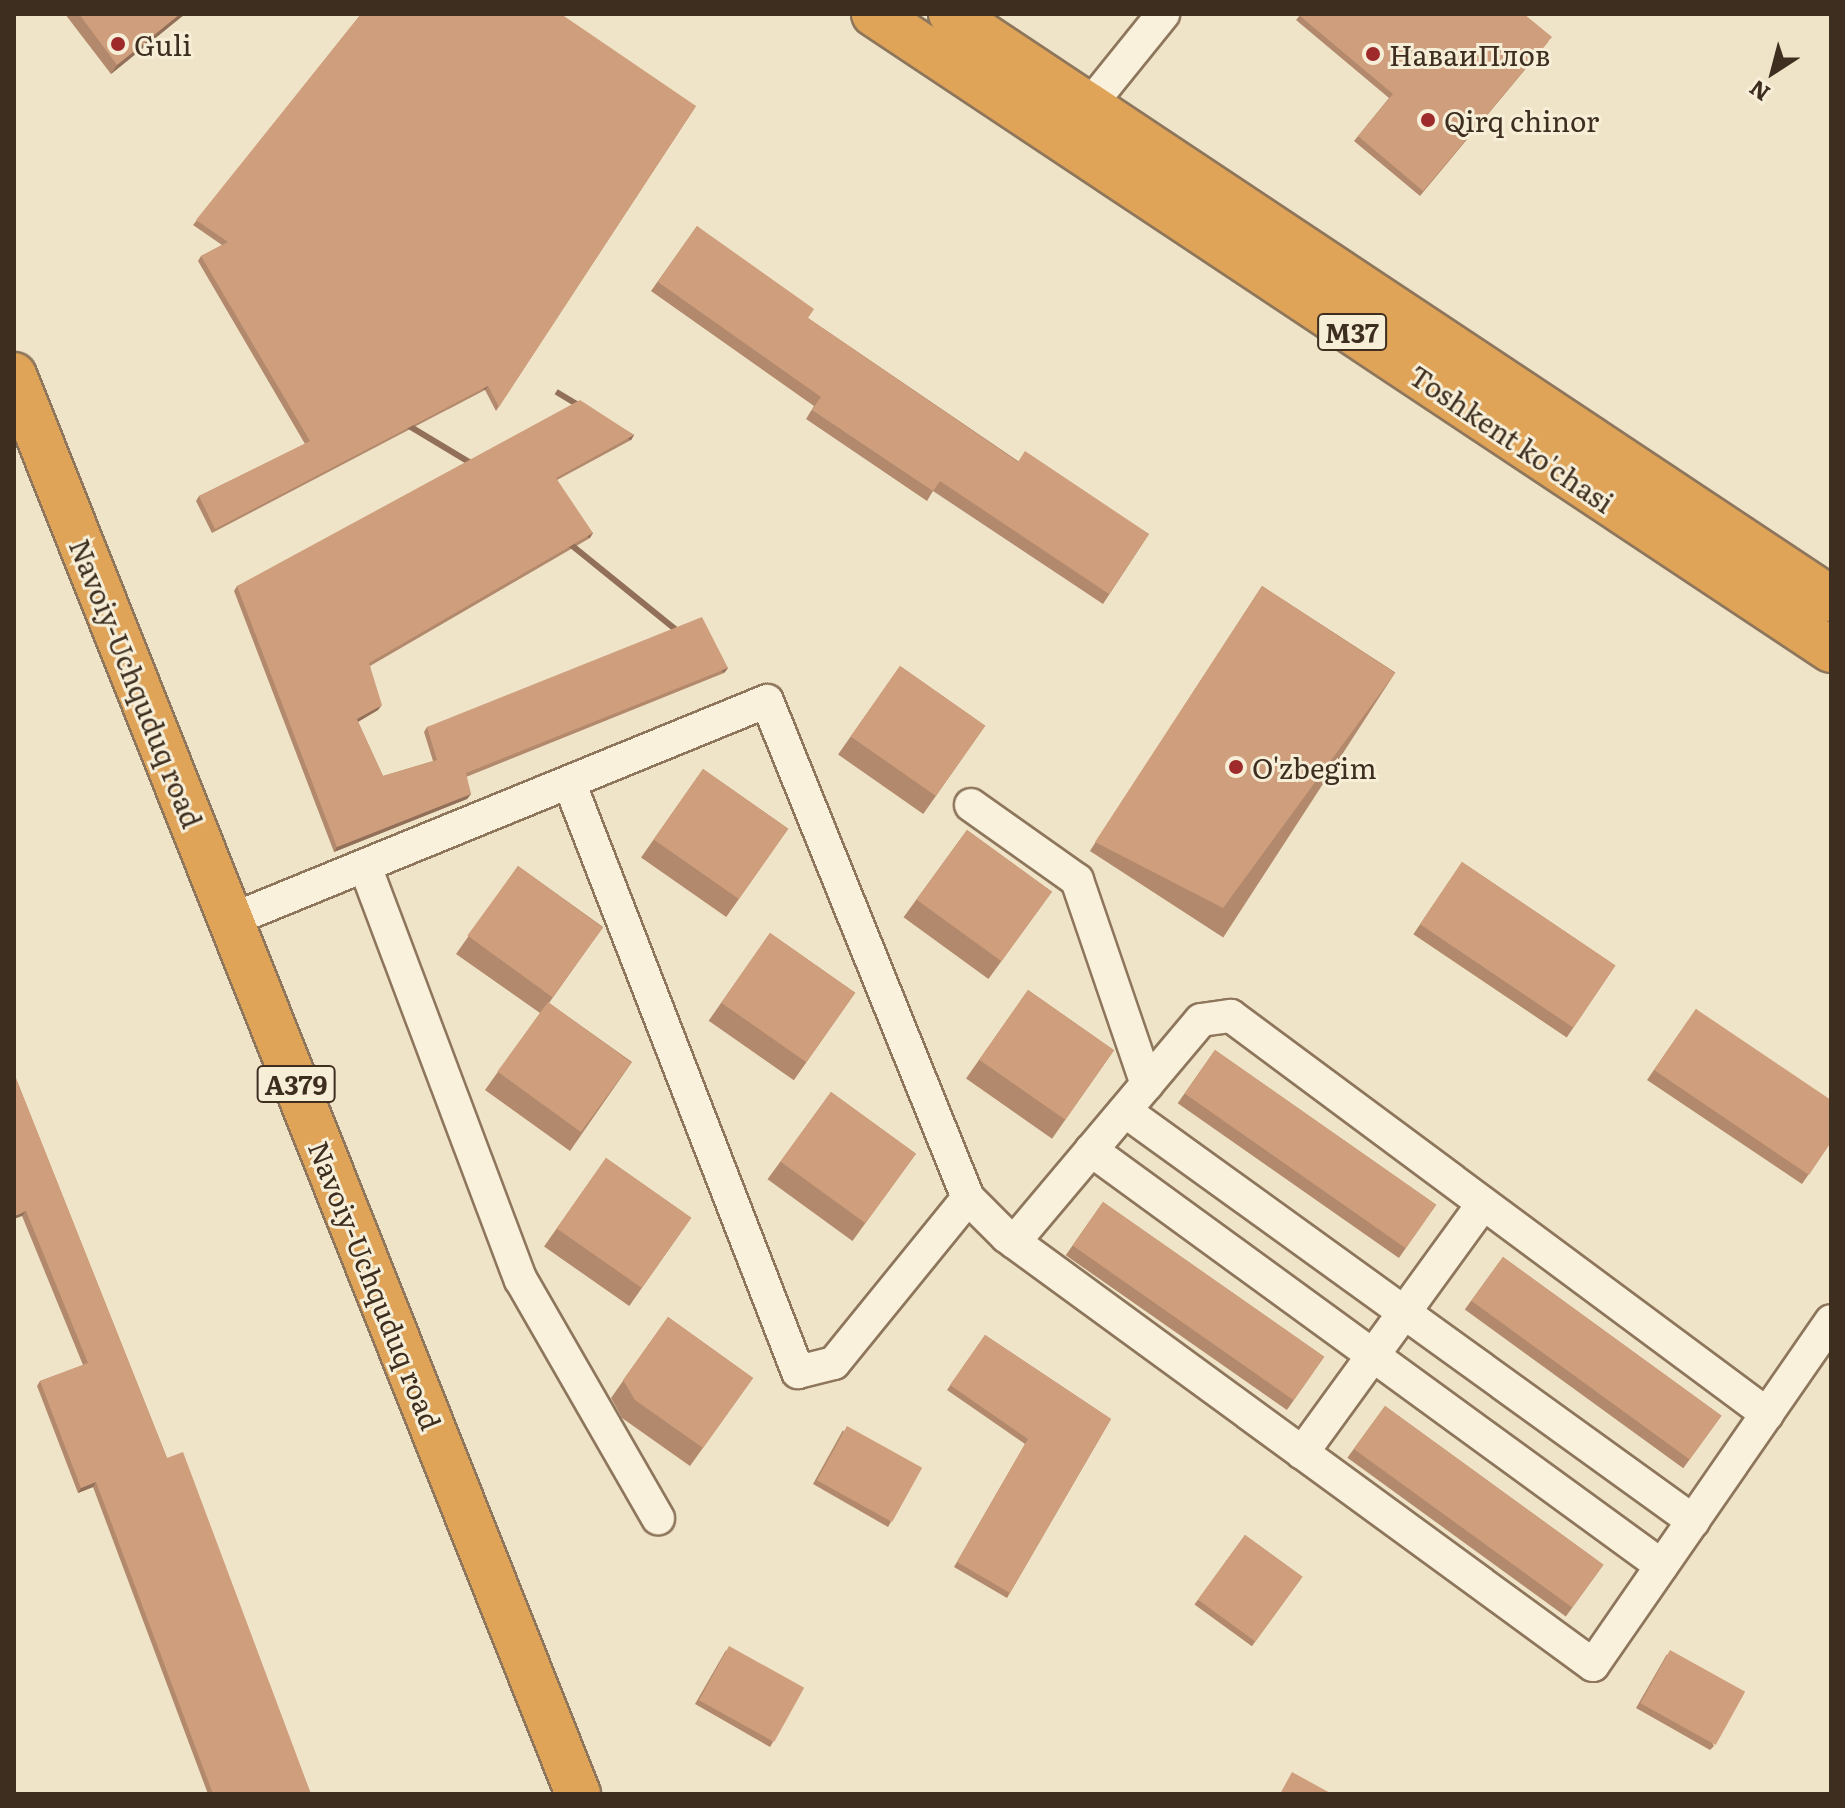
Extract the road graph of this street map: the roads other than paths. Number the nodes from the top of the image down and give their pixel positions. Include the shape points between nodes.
1 (874, 14) edge
2 (951, 14) edge
3 (1163, 14) edge
4 (1075, 123) junction
5 (14, 375) edge
6 (1831, 599) edge
7 (1831, 650) edge
8 (569, 782) junction
9 (971, 805) dead end
10 (365, 866) junction
11 (231, 920) junction
12 (1147, 1084) junction
13 (1125, 1111) junction
14 (1091, 1150) junction
15 (968, 1198) junction
16 (1483, 1204) junction
17 (1014, 1242) junction
18 (1404, 1312) junction
19 (1831, 1321) edge
20 (1373, 1355) junction
21 (1767, 1414) junction
22 (1302, 1453) junction
23 (658, 1518) dead end
24 (1693, 1521) junction
25 (1662, 1566) junction
26 (578, 1794) edge

1 - 4 highway, Toshkent ko'chasi / M37
2 - 4 highway, Toshkent ko'chasi / M37
3 - 4 street
4 - 6 highway, Toshkent ko'chasi / M37
4 - 7 highway, Toshkent ko'chasi / M37
5 - 11 highway, Navoiy-Uchquduq road / A379
8 - 10 street
8 - 15 street via 767,701
8 - 15 street via 798,1372 834,1363
9 - 12 street via 1077,880
10 - 11 street
10 - 23 street via 521,1280
11 - 26 highway, Navoiy-Uchquduq road / A379
12 - 13 street
12 - 16 street via 1201,1020 1231,1016
13 - 14 street
13 - 18 street
14 - 17 street
14 - 20 street
15 - 17 street
16 - 18 street
16 - 21 street
17 - 22 street
18 - 20 street
18 - 24 street
19 - 21 street
20 - 22 street
20 - 25 street
21 - 24 street
22 - 25 street via 1593,1665
24 - 25 street

